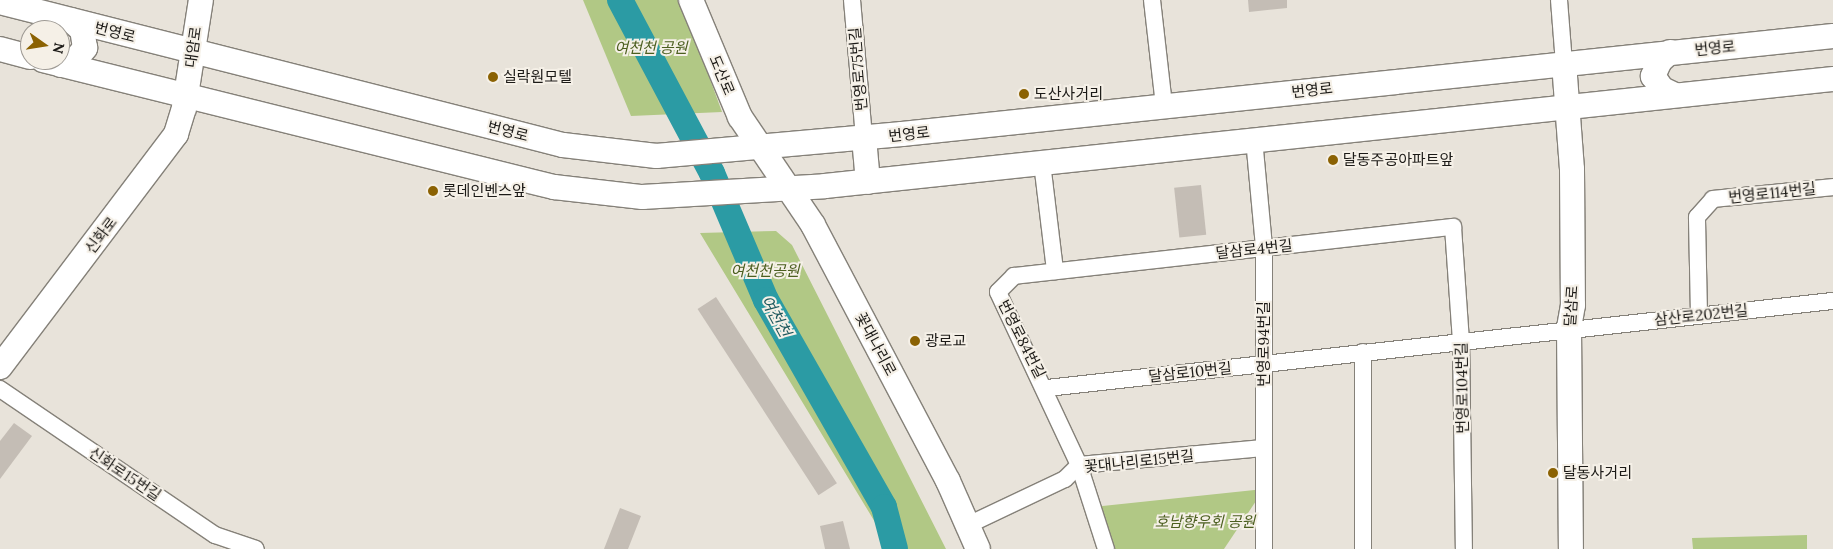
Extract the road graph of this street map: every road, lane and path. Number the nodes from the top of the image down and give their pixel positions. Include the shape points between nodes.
1 (201, 0) edge
2 (691, 0) edge
3 (852, 0) edge
4 (1152, 0) edge
5 (1559, 0) edge
6 (0, 2) edge
7 (71, 20) junction
8 (1833, 36) edge
9 (0, 49) edge
10 (192, 51) junction
11 (1670, 52) junction
12 (20, 54) edge
13 (70, 60) edge
14 (1564, 63) junction
15 (70, 66) edge
16 (1833, 78) edge
17 (186, 95) junction
18 (1675, 95) junction
19 (1164, 106) junction
20 (1569, 106) junction
21 (864, 138) junction
22 (1254, 140) junction
23 (750, 150) junction
24 (1042, 163) junction
25 (868, 182) junction
26 (1833, 187) edge
27 (789, 189) junction
28 (1453, 227) joint
29 (1264, 247) junction
30 (1055, 271) junction
31 (1833, 301) edge
32 (1699, 315) junction
33 (1568, 328) junction
34 (1461, 341) junction
35 (1363, 352) junction
36 (1264, 363) junction
37 (0, 367) edge
38 (1046, 388) junction
39 (0, 389) edge
40 (1263, 448) junction
41 (1080, 465) junction
42 (968, 525) junction
43 (256, 549) edge
44 (978, 549) edge
45 (1106, 549) edge
46 (1264, 549) edge
47 (1363, 549) edge
48 (1464, 549) edge
49 (1571, 549) edge

1 - 10 main road, 대암로
2 - 23 main road, 도산로 via 740,117
3 - 21 street, 번영로75번길
4 - 19 street
5 - 14 street
6 - 7 main road, 번영로
7 - 10 main road, 번영로
7 - 13 main road via 82,30 85,48 75,60
8 - 11 main road, 번영로
9 - 12 main road
10 - 17 main road, 대암로
10 - 23 main road, 번영로 via 564,144 656,156
11 - 14 main road, 번영로
11 - 18 main road via 1660,61 1653,76 1655,82
14 - 19 main road, 번영로
14 - 20 main road, 달삼로
15 - 17 main road
16 - 18 main road
17 - 27 main road via 595,194 664,197
17 - 37 main road, 신화로 via 181,123 169,146
18 - 20 main road
19 - 21 main road, 번영로
20 - 22 main road
20 - 33 main road, 달삼로 via 1573,305
21 - 23 main road, 번영로
21 - 25 main road
22 - 24 main road
22 - 29 street, 번영로94번길
23 - 27 main road, 꽃대나리로
24 - 25 main road
24 - 30 street
25 - 27 main road
26 - 32 street, 번영로114번길 via 1713,199 1697,217
27 - 42 main road, 꽃대나리로 via 813,225
28 - 29 street, 달삼로4번길
28 - 34 street, 번영로104번길
29 - 30 street, 달삼로4번길
29 - 36 street, 번영로94번길
30 - 38 street, 번영로84번길 via 1014,276 998,292
31 - 32 street, 삼산로202번길
32 - 33 street, 삼산로202번길
33 - 34 street, 달삼로10번길
33 - 49 main road, 달삼로
34 - 35 street, 달삼로10번길
34 - 48 street, 번영로104번길
35 - 36 street, 달삼로10번길
35 - 47 street
36 - 38 street, 달삼로10번길
36 - 40 street, 번영로94번길
38 - 41 street, 번영로84번길
39 - 43 street, 신화로15번길 via 216,535
40 - 41 street, 꽃대나리로15번길
40 - 46 street, 번영로94번길
41 - 42 street, 꽃대나리로15번길 via 1065,479
41 - 45 street, 번영로84번길
42 - 44 main road, 꽃대나리로

